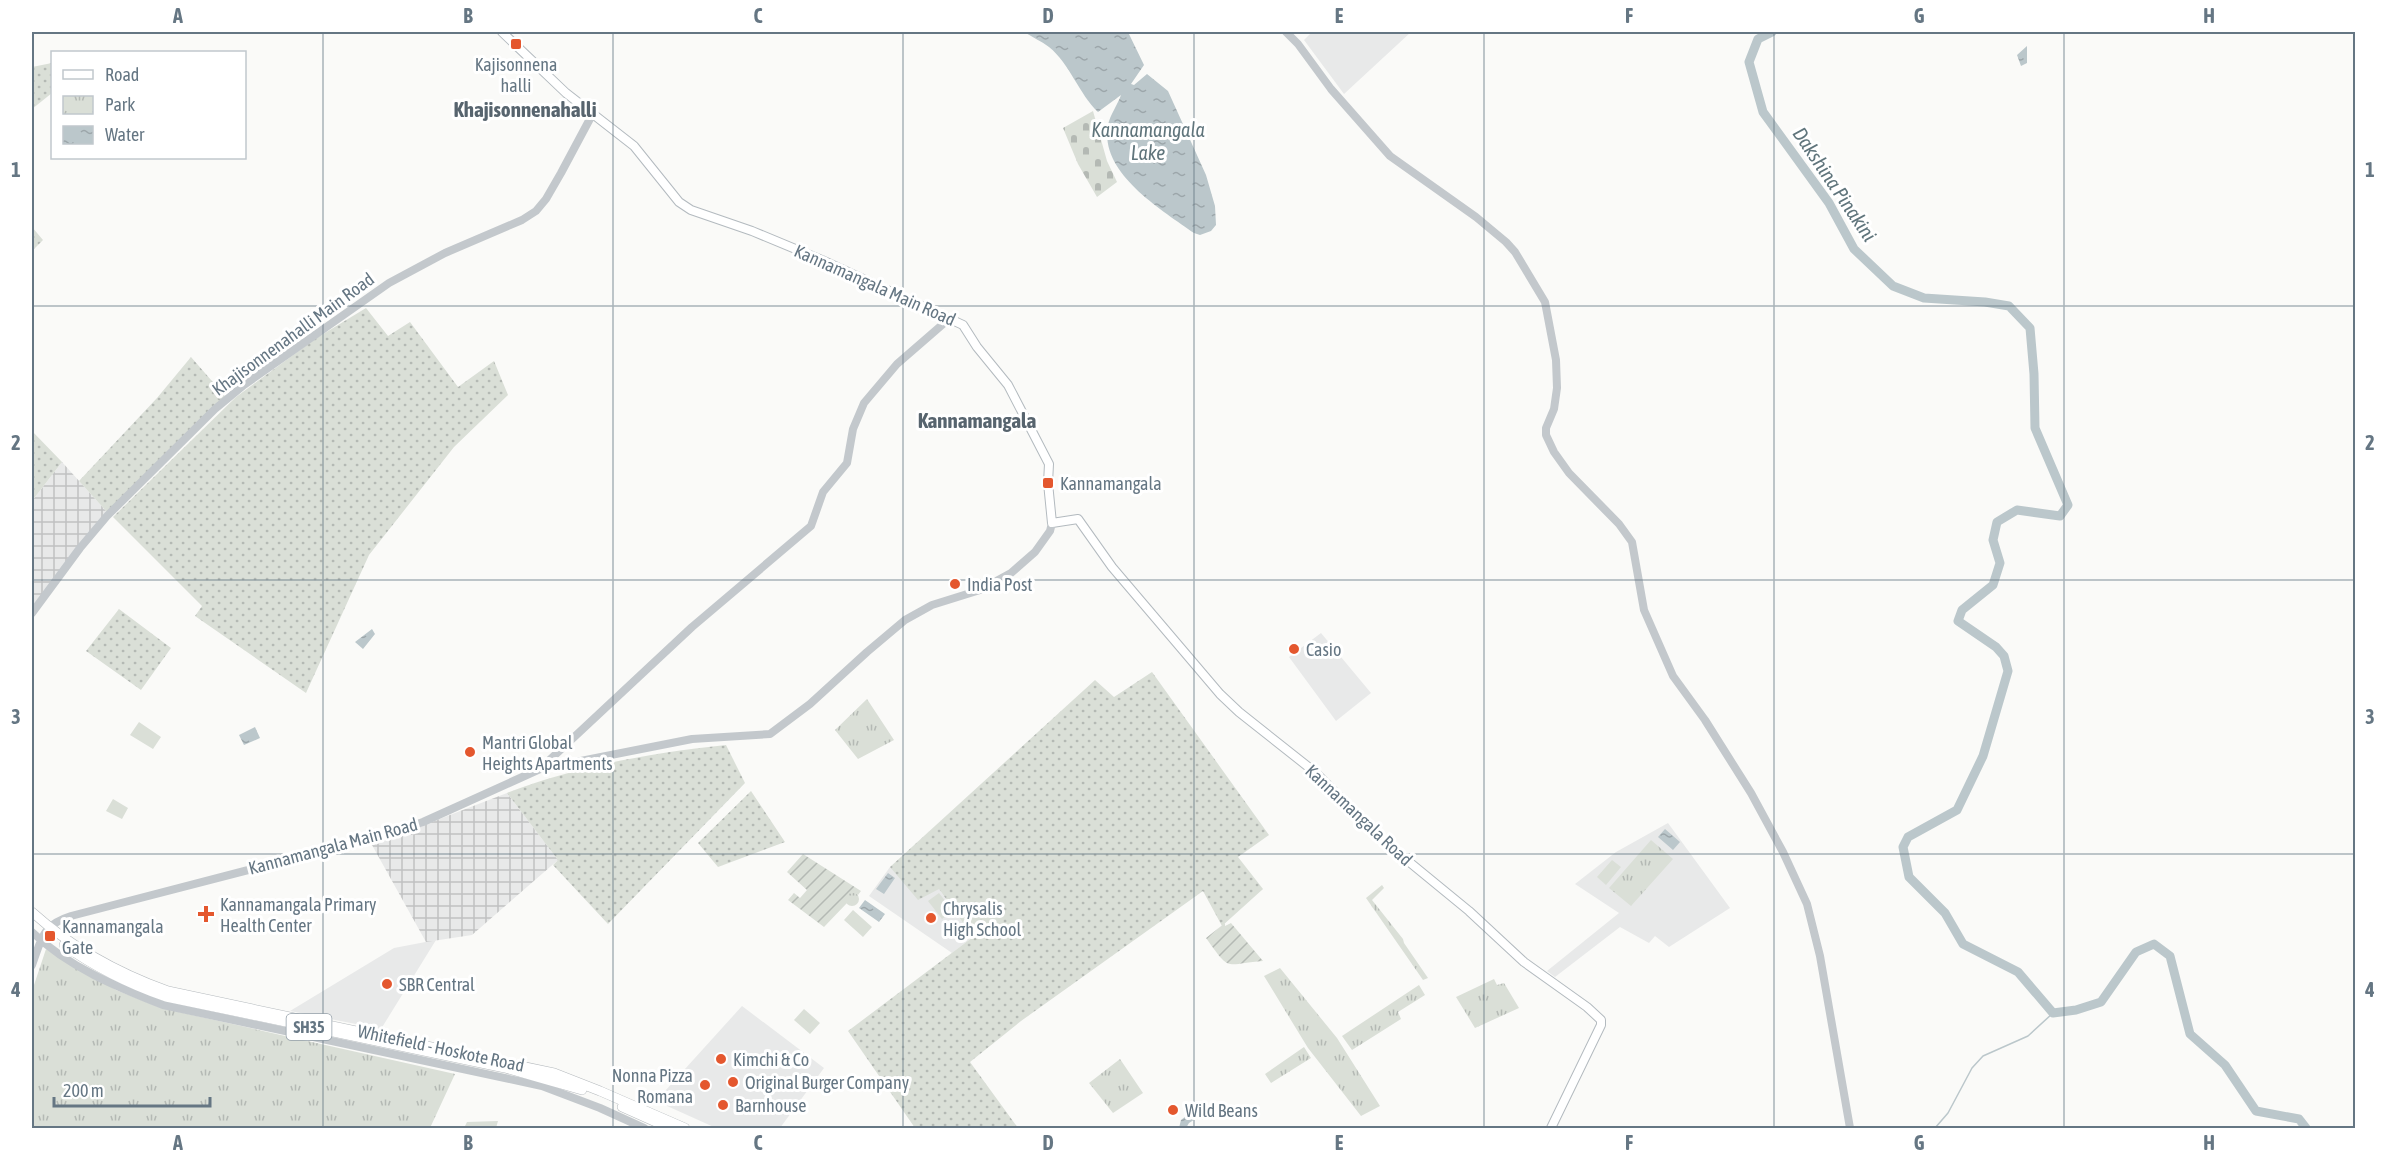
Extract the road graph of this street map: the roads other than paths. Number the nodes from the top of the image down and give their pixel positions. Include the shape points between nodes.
1 (502, 32) edge
2 (1286, 32) edge
3 (592, 115) junction
4 (950, 318) junction
5 (1052, 524) junction
6 (32, 614) edge
7 (540, 769) junction
8 (32, 912) edge
9 (32, 921) edge
10 (32, 932) edge
11 (45, 934) junction
12 (32, 965) edge
13 (644, 1128) edge
14 (669, 1128) edge
15 (685, 1128) edge
16 (1551, 1128) edge
17 (1850, 1128) edge

1 - 3 main road, Kannamangala Main Road
2 - 17 street via 1390,156 1511,247 1545,302 1557,360 1554,409 1546,435 1569,473 1632,542 1644,610 1673,676 1751,793 1807,904
3 - 4 main road, Kannamangala Main Road via 634,146 679,202 691,210 822,260
3 - 6 street, Khajisonnenahalli Main Road via 536,211 389,283 244,384 107,516
4 - 5 main road, Kannamangala Main Road via 963,325 1008,385 1029,422 1049,464
4 - 7 street via 897,364 864,403 853,429 847,463 823,492 811,526 693,627
5 - 7 street, Kannamangala Main Road via 1035,552 1011,573 905,620 770,734 692,739
5 - 16 main road, Kannamangala Road via 1078,519 1112,567 1236,709 1316,773 1380,838 1524,962 1598,1016 1601,1025
7 - 11 street, Kannamangala Main Road via 407,828 71,916 55,921
8 - 11 main road, Whitefield - Hoskote Road / SH35
9 - 11 main road, Whitefield - Hoskote Road / SH35
10 - 11 street
11 - 12 street
11 - 13 street via 115,987 163,1005 542,1086
11 - 14 main road, Whitefield - Hoskote Road / SH35 via 98,968 166,997 526,1073 603,1098
11 - 15 main road, Whitefield - Hoskote Road / SH35 via 168,990 554,1073

